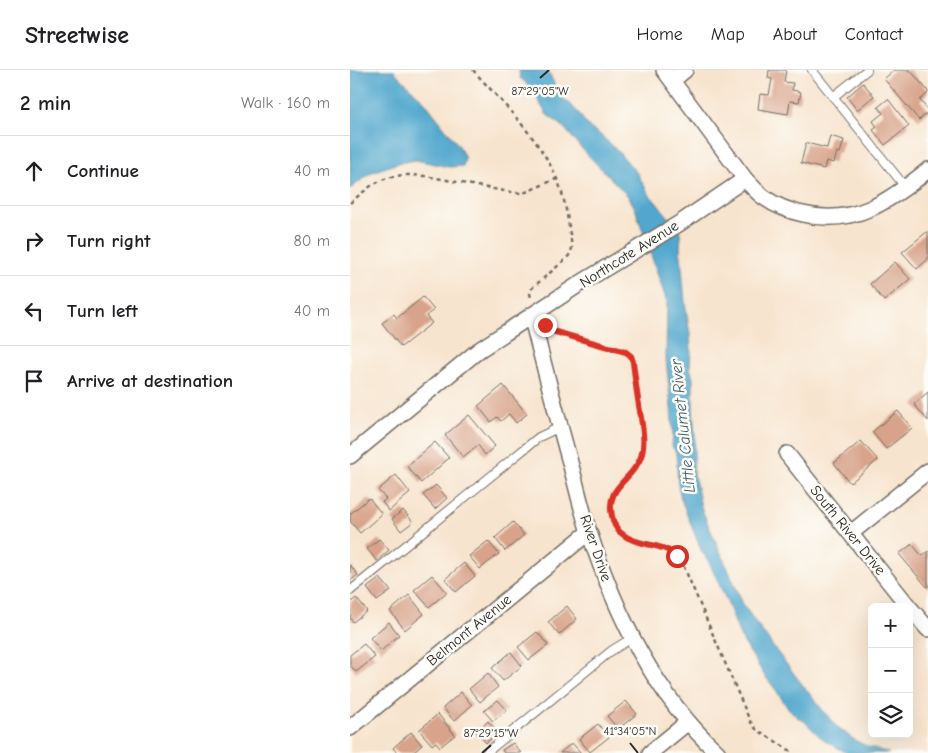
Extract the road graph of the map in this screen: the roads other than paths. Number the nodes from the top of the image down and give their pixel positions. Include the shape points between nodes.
1 (685, 70) edge
2 (812, 70) edge
3 (867, 70) edge
4 (669, 75) edge
5 (833, 97) junction
6 (928, 170) edge
7 (745, 179) junction
8 (906, 188) junction
9 (531, 308) junction
10 (560, 427) junction
11 (787, 454) dead end
12 (350, 456) edge
13 (928, 471) edge
14 (589, 532) junction
15 (851, 533) junction
16 (350, 591) edge
17 (906, 603) edge
18 (913, 612) edge
19 (928, 629) edge
20 (632, 638) junction
21 (688, 722) junction
22 (350, 728) edge
23 (486, 753) edge
24 (650, 753) edge
25 (718, 753) edge

1 - 4 street
2 - 5 lane
3 - 5 lane
4 - 7 street
5 - 8 lane
6 - 8 street
7 - 8 street via 764,197 786,210 811,216 853,215
7 - 9 street, Northcote Avenue via 614,263
9 - 10 street, River Drive
9 - 12 street, Northcote Avenue
10 - 14 street, River Drive
10 - 16 lane via 539,437
11 - 15 street, South River Drive
13 - 15 street
14 - 20 street, River Drive
14 - 22 street, Belmont Avenue
15 - 17 street, South River Drive
18 - 19 street, South River Drive
20 - 21 street, River Drive via 665,694
20 - 23 lane via 611,651
21 - 24 street
21 - 25 street, River Drive

